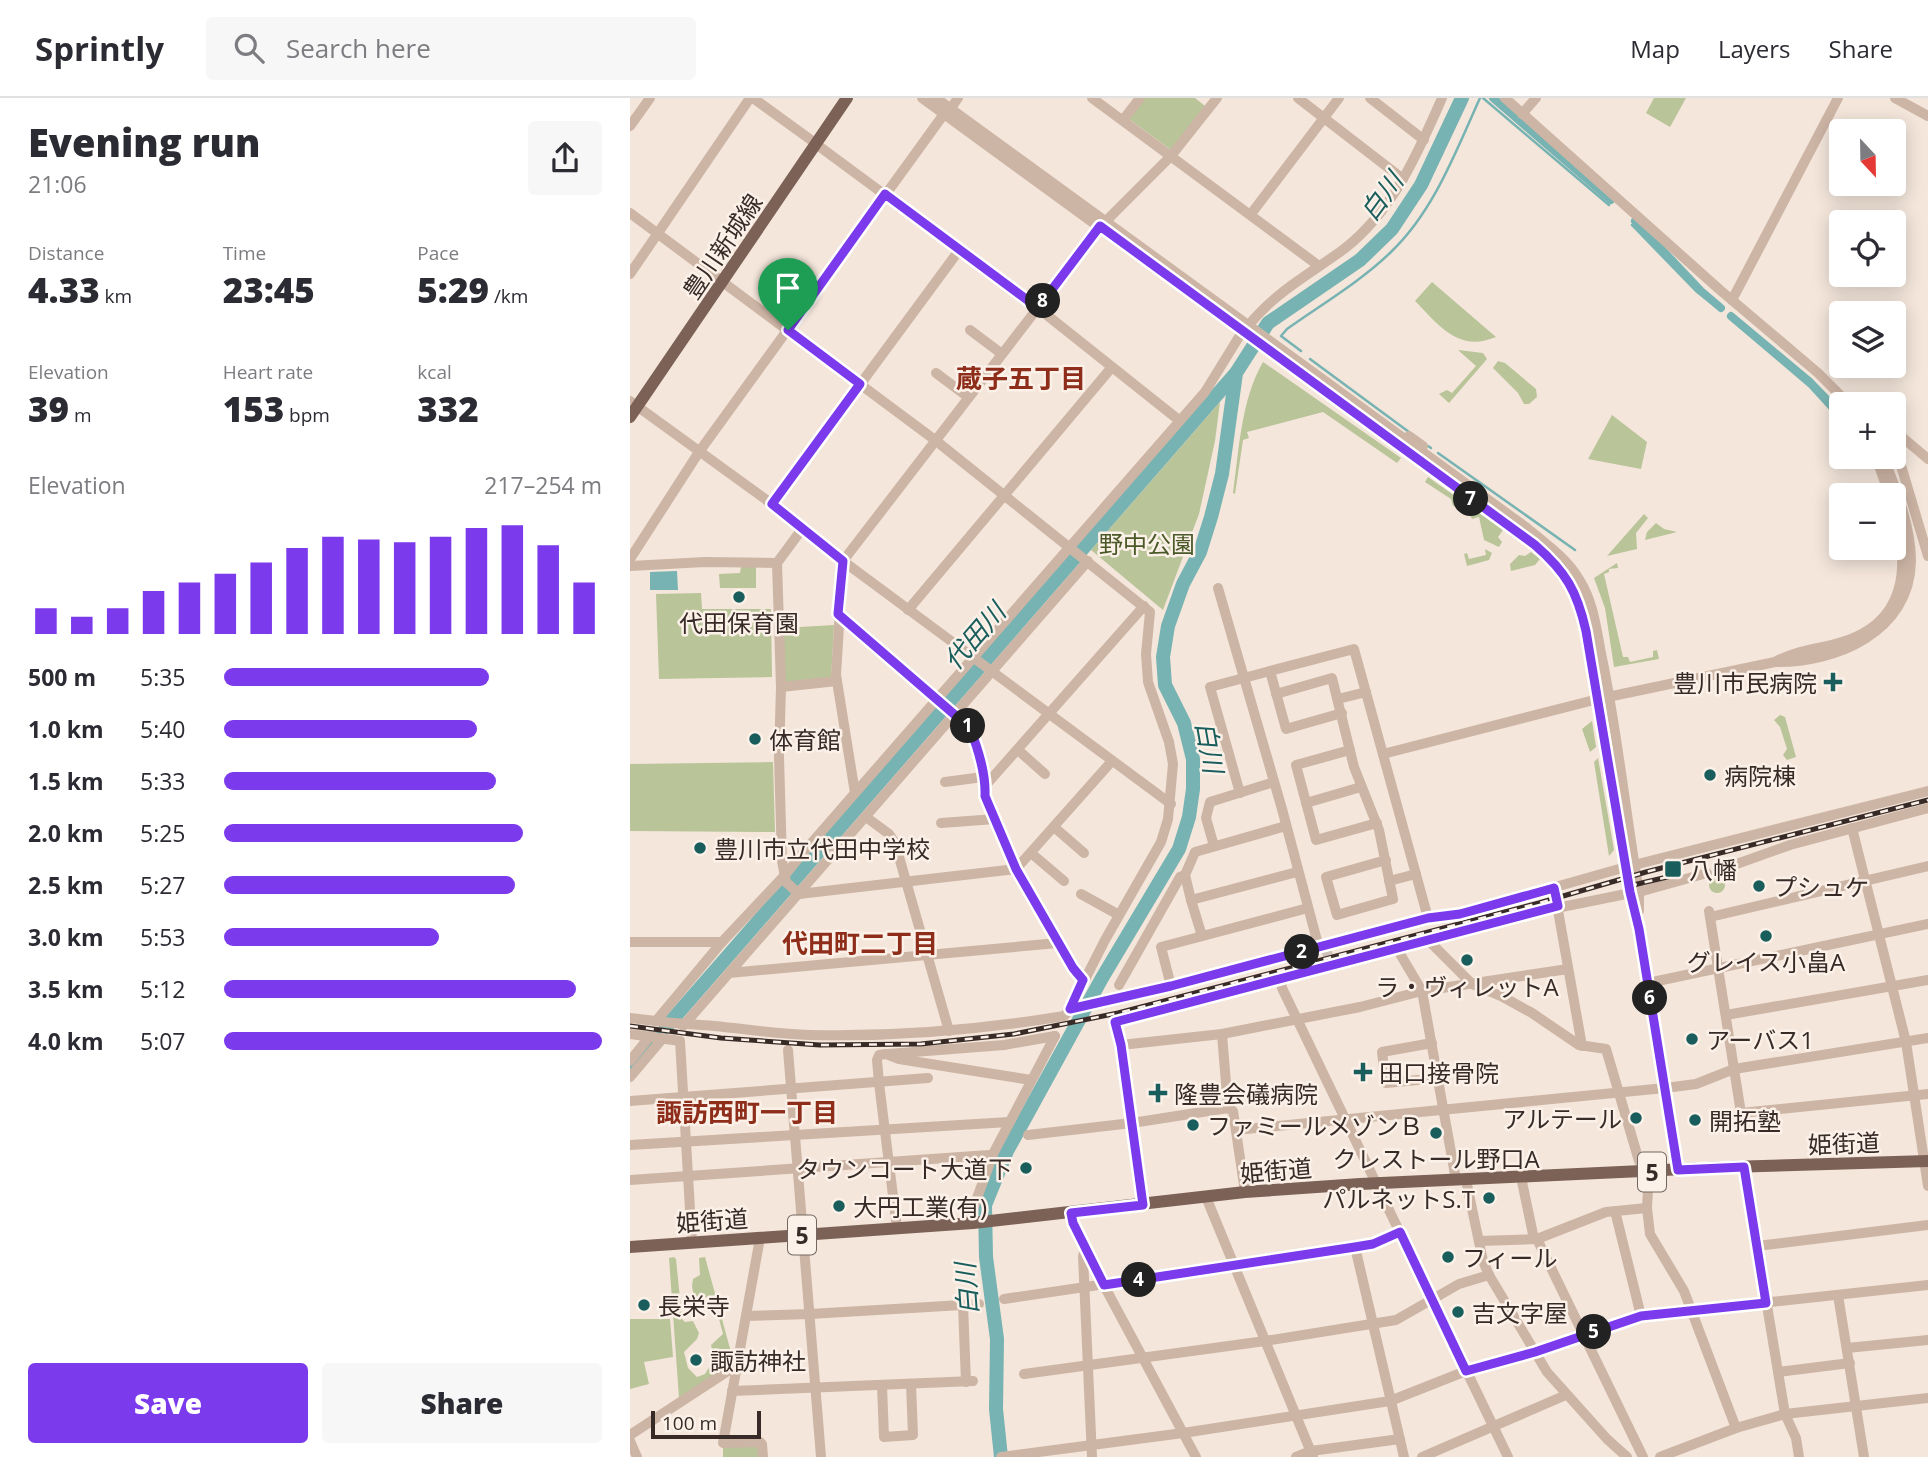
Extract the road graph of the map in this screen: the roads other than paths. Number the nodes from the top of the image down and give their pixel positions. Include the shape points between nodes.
1 (650, 98) edge
2 (751, 98) edge
3 (839, 98) edge
4 (847, 98) edge
5 (922, 98) edge
6 (936, 98) edge
7 (958, 98) edge
8 (1092, 98) edge
9 (1140, 98) edge
10 (1201, 98) edge
11 (1298, 98) edge
12 (1339, 98) edge
13 (1370, 98) edge
14 (1442, 98) edge
15 (1505, 98) edge
16 (1536, 98) edge
17 (1839, 98) edge
18 (1895, 98) edge
19 (1214, 102) edge
20 (947, 111) junction
21 (1522, 114) junction
22 (1928, 116) edge
23 (1323, 118) junction
24 (1123, 121) junction
25 (630, 126) edge
26 (1424, 140) junction
27 (813, 142) junction
28 (1171, 156) junction
29 (1403, 179) junction
30 (885, 194) junction
31 (630, 213) edge
32 (1251, 214) junction
33 (1102, 224) junction
34 (657, 233) junction
35 (960, 249) junction
36 (1319, 266) junction
37 (630, 274) edge
38 (720, 279) junction
39 (1732, 300) junction
40 (1038, 308) junction
41 (788, 330) junction
42 (970, 330) dead end
43 (1248, 330) junction
44 (1266, 344) junction
45 (1002, 354) junction
46 (1112, 366) junction
47 (936, 373) dead end
48 (860, 384) junction
49 (1837, 392) edge
50 (968, 397) junction
51 (1346, 397) junction
52 (632, 406) edge
53 (1180, 421) junction
54 (935, 440) junction
55 (1906, 440) edge
56 (1423, 446) dead end
57 (699, 452) junction
58 (1928, 459) edge
59 (1887, 469) edge
60 (1902, 469) edge
61 (1005, 496) junction
62 (772, 504) junction
63 (802, 529) junction
64 (1071, 547) junction
65 (1928, 556) edge
66 (630, 559) edge
67 (1086, 560) junction
68 (1903, 560) edge
69 (843, 561) junction
70 (777, 563) junction
71 (630, 566) edge
72 (1218, 588) dead end
73 (1144, 606) junction
74 (908, 610) junction
75 (838, 614) junction
76 (975, 657) junction
77 (1774, 662) junction
78 (991, 670) junction
79 (1270, 671) junction
80 (1245, 677) junction
81 (837, 681) junction
82 (781, 687) junction
83 (1366, 692) junction
84 (1276, 694) junction
85 (1609, 697) junction
86 (1338, 699) junction
87 (1598, 699) junction
88 (938, 701) junction
89 (953, 713) junction
90 (1342, 713) junction
91 (1050, 715) junction
92 (1018, 750) junction
93 (1350, 750) junction
94 (1383, 754) junction
95 (1112, 761) junction
96 (1045, 774) dead end
97 (984, 781) junction
98 (945, 782) dead end
99 (1274, 782) junction
100 (1361, 787) junction
101 (1928, 791) edge
102 (855, 793) junction
103 (1240, 793) junction
104 (1306, 803) junction
105 (1171, 804) junction
106 (1928, 808) edge
107 (866, 817) junction
108 (995, 819) junction
109 (1377, 822) junction
110 (941, 823) dead end
111 (1286, 826) junction
112 (1054, 827) junction
113 (1785, 828) junction
114 (1852, 828) junction
115 (1790, 845) junction
116 (1214, 846) junction
117 (1031, 853) junction
118 (1084, 853) dead end
119 (1386, 860) junction
120 (1630, 866) junction
121 (1928, 866) edge
122 (1016, 869) junction
123 (1297, 872) junction
124 (1416, 874) junction
125 (1185, 875) junction
126 (785, 879) junction
127 (1064, 881) dead end
128 (1389, 881) junction
129 (1865, 881) junction
130 (907, 882) junction
131 (1554, 888) junction
132 (798, 892) junction
133 (1635, 892) junction
134 (1081, 894) dead end
135 (1191, 900) junction
136 (1558, 906) junction
137 (1307, 908) junction
138 (1119, 915) junction
139 (1428, 918) junction
140 (1928, 924) edge
141 (1879, 934) junction
142 (1202, 936) junction
143 (1427, 939) junction
144 (630, 942) edge
145 (722, 942) junction
146 (1058, 943) junction
147 (1396, 947) junction
148 (1319, 948) junction
149 (927, 955) junction
150 (1718, 968) junction
151 (1568, 969) junction
152 (729, 973) junction
153 (1281, 978) junction
154 (1083, 980) junction
155 (1928, 980) edge
156 (1648, 983) junction
157 (1472, 984) junction
158 (1119, 985) dead end
159 (1171, 986) junction
160 (1891, 987) junction
161 (1422, 991) junction
162 (1072, 1009) junction
163 (1726, 1015) junction
164 (630, 1018) edge
165 (1298, 1019) junction
166 (669, 1023) junction
167 (949, 1031) junction
168 (630, 1034) edge
169 (1222, 1034) junction
170 (657, 1037) junction
171 (1928, 1038) edge
172 (1906, 1042) junction
173 (1432, 1043) junction
174 (1121, 1045) junction
175 (1582, 1046) junction
176 (788, 1050) dead end
177 (886, 1054) junction
178 (630, 1060) edge
179 (1734, 1069) junction
180 (630, 1077) edge
181 (928, 1078) dead end
182 (1439, 1079) junction
183 (1031, 1080) junction
184 (879, 1083) junction
185 (1665, 1088) junction
186 (791, 1090) junction
187 (1619, 1092) junction
188 (1928, 1094) edge
189 (1914, 1095) junction
190 (684, 1097) junction
191 (630, 1101) edge
192 (1228, 1108) junction
193 (1445, 1111) junction
194 (1346, 1120) junction
195 (1009, 1122) junction
196 (1132, 1123) junction
197 (885, 1129) junction
198 (1236, 1130) junction
199 (1028, 1135) dead end
200 (794, 1136) junction
201 (685, 1142) junction
202 (630, 1145) edge
203 (989, 1155) dead end
204 (1639, 1161) dead end
205 (1926, 1161) edge
206 (889, 1162) junction
207 (1744, 1167) junction
208 (796, 1169) junction
209 (1678, 1170) junction
210 (1649, 1172) junction
211 (687, 1176) junction
212 (1521, 1177) junction
213 (1461, 1180) junction
214 (630, 1181) edge
215 (1376, 1184) junction
216 (1928, 1186) edge
217 (1245, 1192) junction
218 (1206, 1197) junction
219 (1143, 1205) junction
220 (1647, 1208) junction
221 (1615, 1211) junction
222 (1071, 1213) junction
223 (971, 1223) junction
224 (1928, 1225) edge
225 (897, 1228) junction
226 (1400, 1232) junction
227 (803, 1235) junction
228 (760, 1238) junction
229 (1535, 1239) junction
230 (1479, 1241) junction
231 (692, 1243) junction
232 (1757, 1246) junction
233 (630, 1247) edge
234 (1355, 1247) junction
235 (1086, 1250) junction
236 (1234, 1266) junction
237 (1489, 1275) junction
238 (1104, 1285) junction
239 (1928, 1285) edge
240 (1085, 1288) junction
241 (1839, 1295) junction
242 (1004, 1299) dead end
243 (1430, 1299) junction
244 (1766, 1303) junction
245 (979, 1304) dead end
246 (963, 1305) junction
247 (1691, 1312) junction
248 (810, 1314) junction
249 (746, 1316) junction
250 (1641, 1316) junction
251 (1373, 1324) junction
252 (1583, 1336) junction
253 (1928, 1340) edge
254 (1265, 1341) junction
255 (1847, 1348) junction
256 (1535, 1352) junction
257 (1144, 1358) junction
258 (1850, 1363) junction
259 (1087, 1365) junction
260 (737, 1366) junction
261 (1466, 1371) junction
262 (1778, 1372) junction
263 (1024, 1374) dead end
264 (911, 1384) junction
265 (882, 1386) junction
266 (815, 1389) junction
267 (732, 1391) junction
268 (1566, 1395) junction
269 (1928, 1398) edge
270 (1390, 1401) junction
271 (1856, 1406) junction
272 (1296, 1413) junction
273 (1785, 1413) junction
274 (1493, 1426) junction
275 (1736, 1428) junction
276 (1183, 1433) junction
277 (630, 1438) edge
278 (1399, 1439) junction
279 (1091, 1444) junction
280 (1312, 1454) edge
281 (1005, 1456) edge
282 (636, 1457) edge
283 (762, 1457) edge
284 (821, 1457) edge
285 (1092, 1457) edge
286 (1196, 1457) edge
287 (1296, 1457) edge
288 (1404, 1457) edge
289 (1422, 1457) edge
290 (1508, 1457) edge
291 (1627, 1457) edge
292 (1643, 1457) edge
293 (1660, 1457) edge
294 (1799, 1457) edge
295 (1864, 1457) edge

1 - 25 street
2 - 27 street
2 - 34 street
3 - 27 main road, 豊川新城線
4 - 27 main road, 豊川新城線
5 - 20 street
6 - 20 street
7 - 20 street
8 - 24 street
9 - 24 street
10 - 19 street
11 - 23 street
12 - 23 street
13 - 26 street
14 - 26 street
15 - 21 street
16 - 21 street
17 - 39 street
18 - 22 street
19 - 28 street
20 - 30 street
20 - 33 street
21 - 39 street
23 - 29 street
23 - 32 street
24 - 28 street
26 - 29 street
27 - 30 street
27 - 38 main road, 豊川新城線
28 - 32 street
28 - 33 street
29 - 36 street via 1367,227
30 - 35 street
30 - 41 street
31 - 34 street
32 - 36 street
33 - 40 street
33 - 43 street
34 - 37 street
34 - 38 street
35 - 40 street
35 - 48 street
36 - 43 street via 1264,306
38 - 41 street
38 - 52 main road, 豊川新城線
39 - 49 street
40 - 45 street
40 - 46 street
41 - 48 street
41 - 57 street
42 - 45 street
43 - 44 street
43 - 53 street
44 - 51 street
44 - 87 street via 1555,562 1578,600
45 - 50 street
46 - 53 street
46 - 61 street
47 - 50 street
48 - 54 street
48 - 62 street
50 - 54 street
51 - 56 street
51 - 85 street via 1527,528 1567,563 1589,600
52 - 57 street
53 - 64 street
54 - 61 street
54 - 69 street
55 - 58 street
57 - 62 street
57 - 66 street
59 - 77 street via 1910,550 1908,586 1898,606 1883,627 1856,645 1811,658
60 - 65 street
61 - 64 street
61 - 74 street
62 - 63 street
63 - 69 street
63 - 70 street
64 - 67 street
64 - 76 street
67 - 73 street
67 - 78 street
68 - 77 street via 1896,596 1874,626 1852,639
69 - 74 street
69 - 75 street
70 - 71 street
70 - 82 street
72 - 80 street
73 - 91 street
73 - 105 street via 1151,616 1148,682 1171,750
74 - 76 street
75 - 81 street
75 - 88 street
76 - 78 street
76 - 88 street
77 - 85 street
78 - 89 street
78 - 91 street
79 - 80 street
79 - 83 street via 1354,649
79 - 84 street
80 - 99 street
80 - 103 street via 1210,687
81 - 82 street
81 - 102 street
82 - 126 street
83 - 86 street
83 - 94 street
84 - 86 street via 1332,678
84 - 90 street via 1286,729
85 - 87 street
85 - 120 street
86 - 90 street
87 - 94 street
87 - 120 street
88 - 89 street
88 - 102 street
89 - 97 street via 970,728
89 - 107 street
90 - 93 street
91 - 92 street
91 - 95 street
92 - 96 street
92 - 97 street
93 - 100 street
93 - 104 street via 1296,765
94 - 124 street
95 - 105 street
95 - 112 street
97 - 98 street
97 - 108 street
99 - 103 street
99 - 111 street
100 - 104 street
100 - 109 street
101 - 113 street
102 - 126 street
103 - 116 street via 1207,807
104 - 109 street via 1316,840
105 - 138 street via 1161,842
106 - 114 street
107 - 130 street via 890,834
107 - 132 street
108 - 110 street
108 - 122 street
109 - 119 street
111 - 116 street
111 - 123 street
112 - 117 street
112 - 118 street
113 - 115 street
113 - 120 street
114 - 115 street
114 - 129 street
115 - 133 street
116 - 125 street via 1195,852
117 - 122 street
117 - 127 street
119 - 128 street
119 - 128 street via 1326,877 1336,915 1394,900
120 - 131 street
120 - 133 street
121 - 129 street
122 - 130 street
122 - 146 street
123 - 135 street
123 - 137 street
124 - 128 street
124 - 139 street
125 - 135 street
125 - 158 street
126 - 132 street
126 - 145 street
129 - 141 street
129 - 150 street via 1709,914
130 - 132 street
130 - 149 street
131 - 136 street
131 - 139 street via 1460,914
132 - 152 street
133 - 136 street
133 - 156 street
134 - 138 street
135 - 142 street
136 - 143 street
136 - 151 street
137 - 142 street
137 - 148 street
138 - 154 street
139 - 148 street
140 - 141 street
141 - 150 street
141 - 160 street
142 - 159 street via 1161,947
143 - 147 street
143 - 157 street
144 - 145 street
145 - 166 street
146 - 149 street
146 - 154 street
147 - 153 street
147 - 161 street
148 - 159 street
149 - 152 street
149 - 167 street
150 - 156 street
150 - 163 street
151 - 157 street
151 - 175 street
152 - 166 street
153 - 165 street
153 - 174 street via 1115,1022
154 - 162 street
155 - 160 street
156 - 185 street
157 - 161 street
157 - 175 street via 1532,1013
159 - 162 street
160 - 163 street
160 - 172 street
161 - 165 street
161 - 173 street
162 - 167 street via 1064,1016
163 - 179 street
164 - 166 street
165 - 169 street
165 - 194 street
166 - 167 street via 808,1035
168 - 170 street
169 - 174 street
169 - 192 street
170 - 178 street
170 - 180 street
170 - 190 street via 680,1041
171 - 172 street
172 - 179 street
172 - 189 street
173 - 182 street
173 - 182 street via 1382,1052 1386,1083
174 - 196 street
175 - 187 street via 1606,1049
176 - 186 street
177 - 183 street
177 - 183 street via 1004,1045 1055,1036
177 - 184 street via 877,1060
179 - 185 street via 1696,1084
179 - 189 street via 1741,1113
181 - 184 street
182 - 193 street
183 - 195 street
184 - 186 street
184 - 197 street
185 - 187 street
185 - 209 street
186 - 190 street
186 - 200 street
187 - 193 street
187 - 204 street
188 - 189 street
189 - 205 street
190 - 191 street
190 - 201 street
192 - 196 street
192 - 198 street via 1233,1111
193 - 194 street
193 - 213 street
194 - 198 street
194 - 215 street
195 - 197 street
195 - 223 street via 984,1175
196 - 199 street
196 - 219 street
197 - 200 street
197 - 206 street
198 - 217 street
200 - 201 street
200 - 208 street
201 - 202 street
201 - 211 street
203 - 206 street
205 - 207 main road, 姫街道 / 5
205 - 216 street
206 - 208 street
206 - 225 street
207 - 209 main road, 姫街道 / 5
207 - 232 street
208 - 211 street
208 - 227 street
209 - 210 main road, 姫街道 / 5
210 - 212 main road, 姫街道 / 5
210 - 220 street
211 - 214 street
211 - 231 street
212 - 213 main road, 姫街道 / 5
212 - 229 street
213 - 215 main road, 姫街道 / 5
213 - 230 street
215 - 217 main road, 姫街道 / 5
215 - 226 street
217 - 218 main road, 姫街道 / 5
218 - 219 main road, 姫街道 / 5
218 - 236 street
219 - 222 main road, 姫街道 / 5
220 - 221 street
220 - 247 street via 1650,1234 1684,1291
221 - 229 street
221 - 250 street
222 - 223 main road, 姫街道 / 5
222 - 235 street
223 - 225 main road, 姫街道 / 5
224 - 232 street
225 - 227 main road, 姫街道 / 5
226 - 234 street
226 - 243 street
227 - 228 main road, 姫街道 / 5
227 - 248 street
228 - 231 main road, 姫街道 / 5
228 - 249 street
229 - 230 street
229 - 252 street
230 - 237 street
231 - 233 main road, 姫街道 / 5
232 - 244 street
234 - 236 street
234 - 251 street
235 - 238 street
235 - 240 street
236 - 238 street
236 - 254 street
237 - 243 street
237 - 256 street
238 - 240 street
238 - 257 street
239 - 241 street
240 - 242 street
240 - 259 street
241 - 244 street
241 - 255 street
243 - 251 street via 1396,1320
243 - 261 street
244 - 247 street
244 - 262 street
245 - 246 street
246 - 248 street
246 - 264 street via 969,1382
247 - 250 street
247 - 275 street
248 - 249 street
248 - 266 street
249 - 260 street
250 - 252 street
251 - 254 street
251 - 270 street
252 - 256 street
252 - 292 street
253 - 255 street
254 - 257 street
254 - 272 street
255 - 258 street
256 - 261 street
256 - 268 street
257 - 259 street
257 - 276 street
258 - 262 street
258 - 271 street
259 - 263 street
259 - 279 street
260 - 267 street
260 - 277 street
261 - 270 street
261 - 274 street
262 - 273 street
264 - 265 street
264 - 265 street via 913,1435 884,1437
265 - 266 street
266 - 267 street
266 - 284 street
267 - 283 street via 723,1443 760,1442
268 - 274 street
268 - 291 street
269 - 271 street
270 - 272 street
270 - 278 street
271 - 273 street
271 - 295 street
272 - 276 street
272 - 280 street
273 - 275 street
273 - 294 street
274 - 289 street
274 - 290 street
275 - 293 street
276 - 279 street
276 - 286 street
277 - 282 street
278 - 280 street
278 - 288 street
279 - 281 street
279 - 285 street
280 - 287 street

